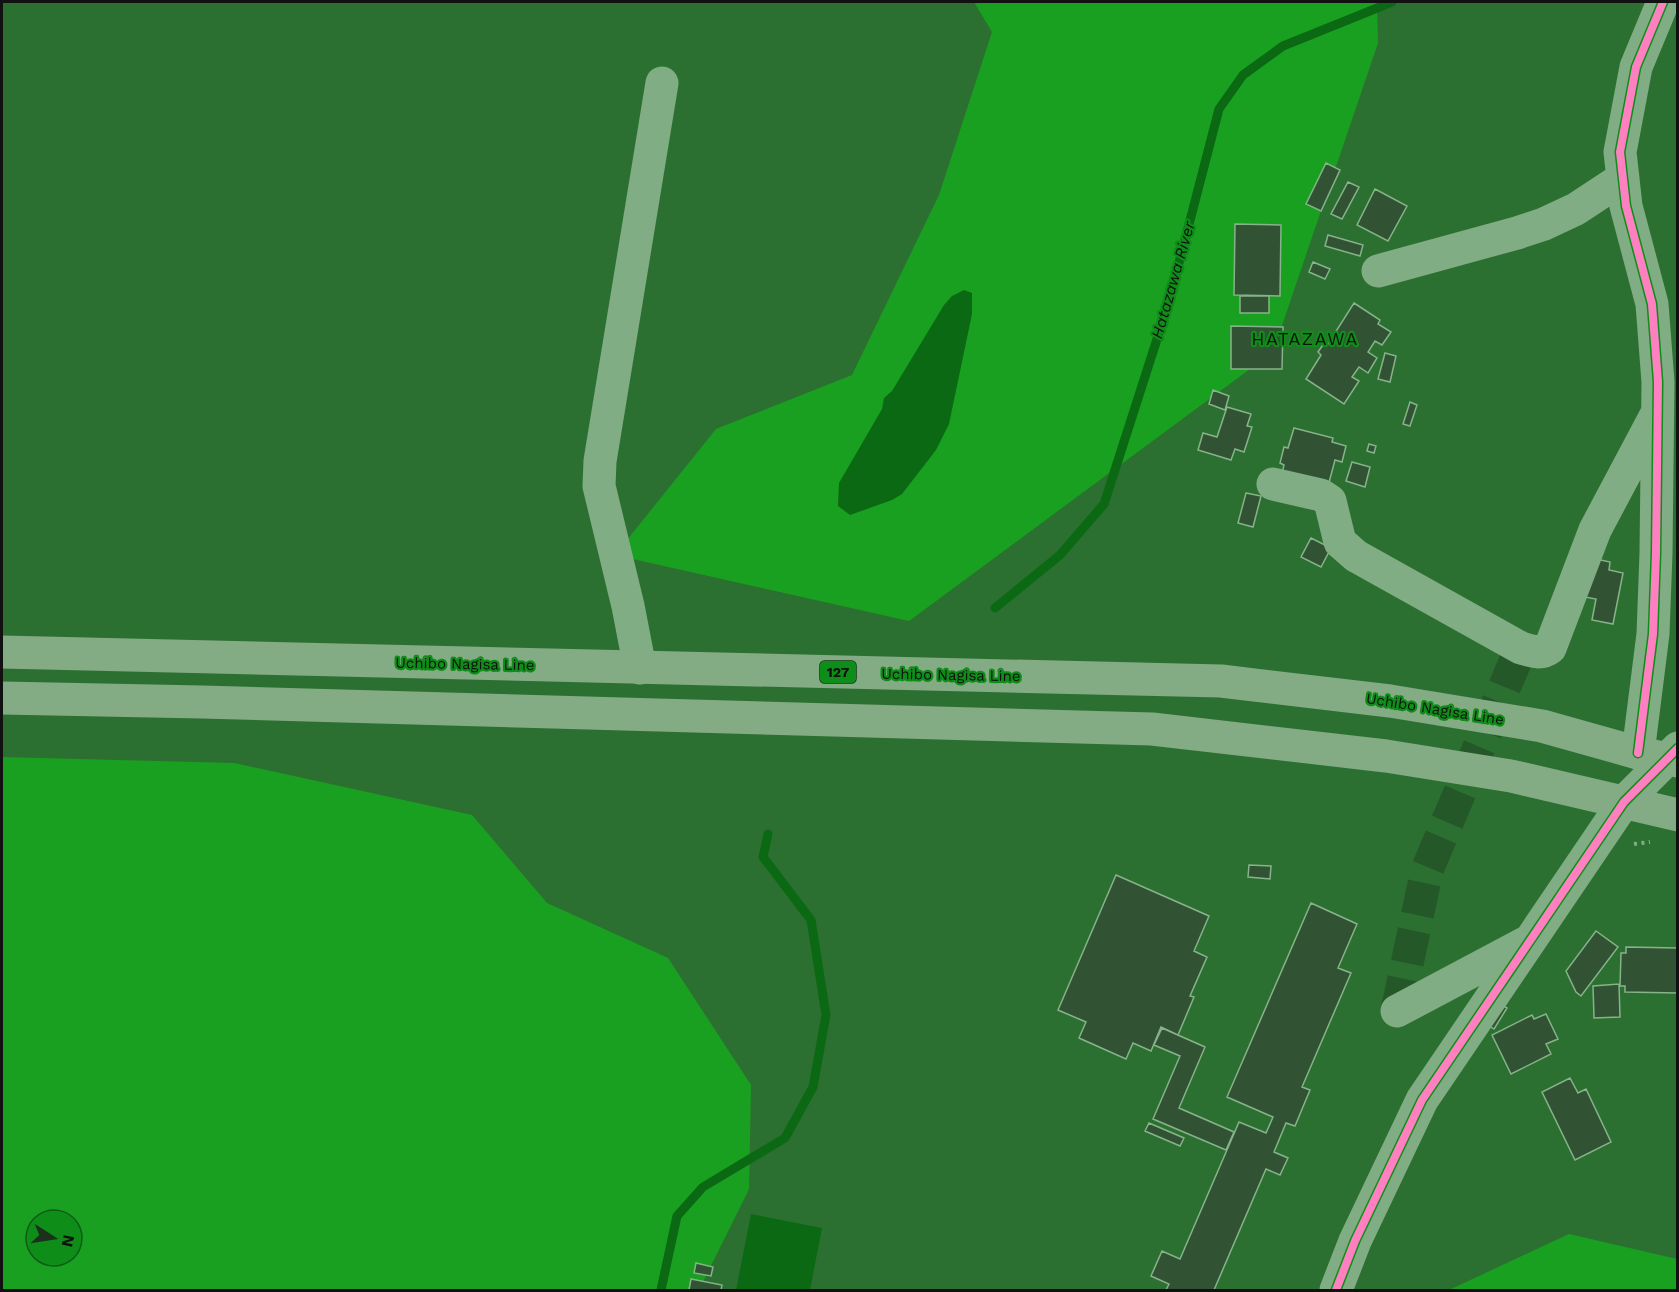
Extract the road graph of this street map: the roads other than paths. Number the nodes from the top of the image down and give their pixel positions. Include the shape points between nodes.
1 (1663, 2) edge
2 (662, 83) dead end
3 (1623, 178) junction
4 (1378, 271) dead end
5 (1658, 412) junction
6 (1273, 484) dead end
7 (2, 652) edge
8 (640, 668) junction
9 (2, 698) edge
10 (1665, 755) edge
11 (1624, 802) junction
12 (1677, 815) edge
13 (1528, 942) junction
14 (1397, 1011) dead end
15 (1336, 1290) edge

1 - 3 street via 1636,67 1620,152
2 - 8 street via 599,486
3 - 4 street via 1576,209 1544,224
3 - 5 street via 1626,206 1652,304
5 - 6 street via 1595,530 1550,648 1545,652 1521,648 1356,556 1340,542 1330,501 1321,495
5 - 10 street via 1653,634
7 - 8 highway, Uchibo Nagisa Line / 127
8 - 10 highway, Uchibo Nagisa Line / 127 via 1221,681 1390,701 1542,726
9 - 11 highway via 1152,729 1386,756 1511,776
10 - 11 street
11 - 12 highway
11 - 13 street
13 - 14 street
13 - 15 street via 1422,1100

